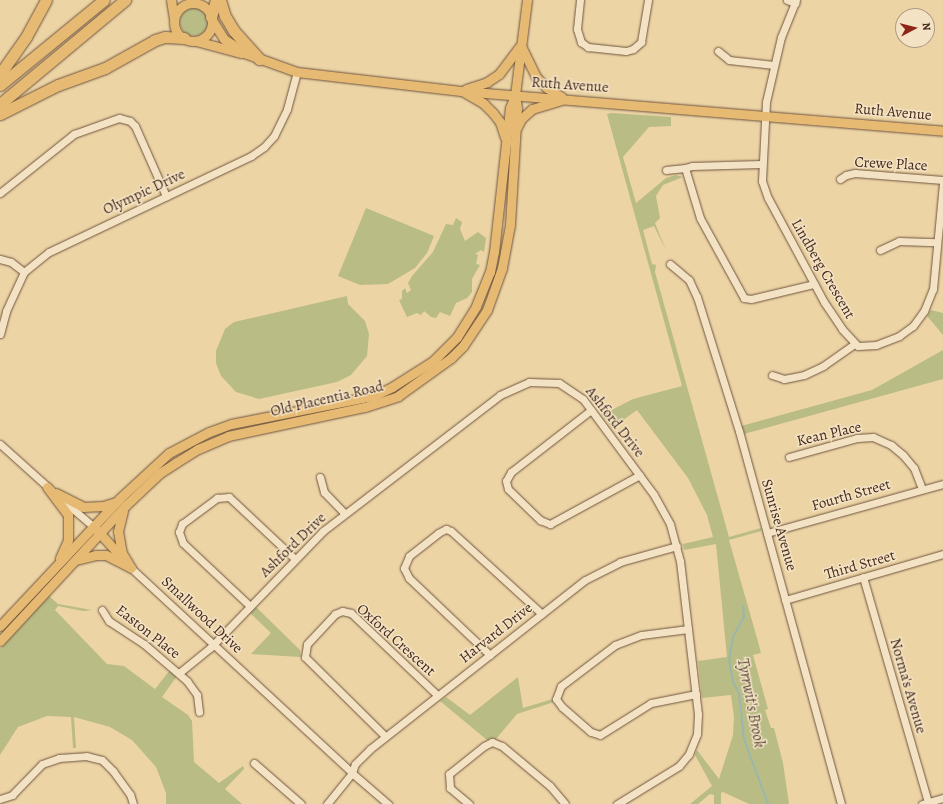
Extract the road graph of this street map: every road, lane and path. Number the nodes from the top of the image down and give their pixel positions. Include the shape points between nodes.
1 (46, 0) edge
2 (104, 0) edge
3 (124, 0) edge
4 (171, 0) edge
5 (189, 0) edge
6 (216, 0) edge
7 (220, 0) edge
8 (527, 0) edge
9 (580, 0) edge
10 (648, 0) edge
11 (786, 0) edge
12 (796, 2) edge
13 (199, 4) junction
14 (174, 18) junction
15 (212, 19) junction
16 (189, 39) junction
17 (521, 45) junction
18 (718, 51) dead end
19 (247, 54) junction
20 (259, 59) junction
21 (774, 65) junction
22 (297, 72) junction
23 (0, 74) edge
24 (0, 85) edge
25 (461, 91) junction
26 (515, 95) junction
27 (565, 98) junction
28 (0, 104) edge
29 (0, 114) edge
30 (764, 114) junction
31 (943, 131) edge
32 (515, 134) junction
33 (506, 142) junction
34 (761, 164) junction
35 (685, 168) junction
36 (666, 170) dead end
37 (840, 180) dead end
38 (943, 180) edge
39 (943, 184) edge
40 (0, 193) edge
41 (166, 196) junction
42 (936, 242) junction
43 (880, 250) dead end
44 (0, 259) edge
45 (670, 264) dead end
46 (24, 272) junction
47 (814, 284) junction
48 (0, 334) edge
49 (854, 344) junction
50 (772, 375) dead end
51 (591, 410) junction
52 (0, 444) edge
53 (789, 457) dead end
54 (640, 476) junction
55 (320, 477) dead end
56 (943, 484) edge
57 (47, 487) junction
58 (922, 489) junction
59 (123, 502) junction
60 (345, 514) junction
61 (98, 531) junction
62 (767, 533) junction
63 (677, 546) junction
64 (943, 554) edge
65 (295, 559) junction
66 (75, 561) junction
67 (57, 564) junction
68 (131, 568) junction
69 (863, 577) junction
70 (784, 600) junction
71 (250, 606) junction
72 (102, 610) dead end
73 (542, 614) junction
74 (0, 626) edge
75 (688, 629) junction
76 (0, 641) edge
77 (214, 644) junction
78 (490, 654) junction
79 (179, 673) junction
80 (696, 694) junction
81 (437, 695) junction
82 (198, 712) dead end
83 (385, 736) junction
84 (254, 763) dead end
85 (352, 774) junction
86 (943, 798) edge
87 (0, 799) edge
88 (925, 803) edge
89 (133, 804) edge
90 (301, 804) edge
91 (327, 804) edge
92 (388, 804) edge
93 (469, 804) edge
94 (565, 804) edge
95 (617, 804) edge
96 (841, 804) edge

1 - 23 highway via 26,37
2 - 24 highway
3 - 28 highway
4 - 14 main road
5 - 13 main road
6 - 15 highway
7 - 20 highway via 234,32
8 - 17 main road, Old Placentia Road
9 - 10 street via 577,32 580,42 588,47 623,50 633,49 641,42
11 - 12 street
12 - 21 street, Lindberg Crescent via 781,37
13 - 14 main road via 184,6
13 - 15 main road via 208,10
14 - 16 main road via 175,29
15 - 16 main road via 207,35
15 - 19 main road, Ruth Avenue via 224,39
16 - 19 main road
16 - 29 highway via 166,37 155,40 106,68 58,85
17 - 25 main road via 499,74 487,82
17 - 26 main road, Old Placentia Road
17 - 27 main road via 536,77 547,88
18 - 21 street via 729,60
19 - 20 main road, Ruth Avenue
20 - 22 main road, Ruth Avenue
21 - 30 street, Lindberg Crescent
22 - 25 main road, Ruth Avenue
22 - 41 street, Olympic Drive via 287,109 274,136 264,147 251,156
25 - 26 main road, Ruth Avenue
25 - 33 main road via 483,103 498,118
26 - 27 main road, Ruth Avenue
26 - 32 main road, Old Placentia Road via 518,108
26 - 33 main road, Old Placentia Road via 510,108
27 - 30 main road, Ruth Avenue
27 - 32 main road via 529,111 521,119
30 - 31 main road, Ruth Avenue
30 - 34 street, Lindberg Crescent
32 - 59 main road, Old Placentia Road via 510,225 502,268 487,310 467,341 451,358 412,388 381,403 228,436 198,449 160,473
33 - 59 main road, Old Placentia Road via 498,229 490,272 476,306 457,337 433,361 392,388 373,396 231,424 208,432 169,453
34 - 35 street
34 - 47 street, Lindberg Crescent via 762,181 768,198
35 - 36 street
35 - 47 street via 700,218 743,296 752,299
37 - 38 street, Crewe Place via 855,173
39 - 42 street
40 - 41 street via 74,134 119,118 126,119 135,126
41 - 46 street, Olympic Drive via 49,252
42 - 43 street via 899,241
42 - 49 street via 932,293 917,322 899,336 882,344 866,347
44 - 46 street via 10,262
45 - 62 street, Sunrise Avenue via 684,275 695,291 739,431
46 - 48 street, Olympic Drive via 6,312
47 - 49 street, Lindberg Crescent via 832,315
49 - 50 street via 824,366 804,375 784,379
51 - 54 street, Ashford Drive
51 - 54 street via 511,472 506,481 508,489 540,520 550,524
51 - 60 street, Ashford Drive via 576,393 554,382 534,381 514,387
52 - 57 street, Smallwood Drive
53 - 58 street, Kean Place via 857,438 873,437 891,445 903,455 914,468
54 - 63 street, Ashford Drive via 666,514
55 - 60 street via 324,492
56 - 58 street, Fourth Street
57 - 59 main road via 73,504 83,507
57 - 61 street, Smallwood Drive
57 - 67 main road via 68,515 68,540
58 - 62 street, Fourth Street
59 - 61 main road, Old Placentia Road
59 - 68 main road via 118,531 122,553
60 - 65 street, Ashford Drive via 323,530
61 - 66 main road, Old Placentia Road
61 - 67 main road, Old Placentia Road
61 - 68 main road, Smallwood Drive
62 - 70 street, Sunrise Avenue
63 - 73 street, Harvard Drive via 628,559 600,571
63 - 75 street, Ashford Drive
64 - 69 street, Third Street
65 - 71 street, Ashford Drive
65 - 71 street via 229,497 217,498 182,524 179,534 183,543
66 - 68 main road via 106,555
66 - 76 main road, Old Placentia Road
67 - 74 main road, Old Placentia Road
68 - 77 street, Smallwood Drive
69 - 70 street, Third Street
69 - 88 street, Norma's Avenue
70 - 96 street, Sunrise Avenue
71 - 77 street, Ashford Drive
72 - 79 street, Easton Place via 109,621 140,641
73 - 78 street, Harvard Drive
73 - 78 street via 451,531 446,529 438,533 409,556 404,568 408,578
75 - 80 street, Ashford Drive
75 - 80 street via 641,635 615,645 561,686 556,699 559,705 592,732 600,735 645,705 667,698
77 - 79 street, Easton Place
77 - 85 street, Smallwood Drive
78 - 81 street, Harvard Drive
79 - 82 street, Easton Place via 197,695
80 - 95 street, Ashford Drive via 698,730 689,754 672,771
81 - 83 street, Harvard Drive
81 - 83 street, Oxford Crescent via 351,613 344,611 335,614 307,644 305,657
83 - 85 street, Harvard Drive via 355,764
84 - 90 street
85 - 91 street, Harvard Drive
85 - 92 street, Smallwood Drive
86 - 88 street
87 - 89 street via 12,795 42,764 59,758 86,756 102,760 110,768 130,794
93 - 94 street via 450,788 448,777 459,765 492,742 502,746 550,786

